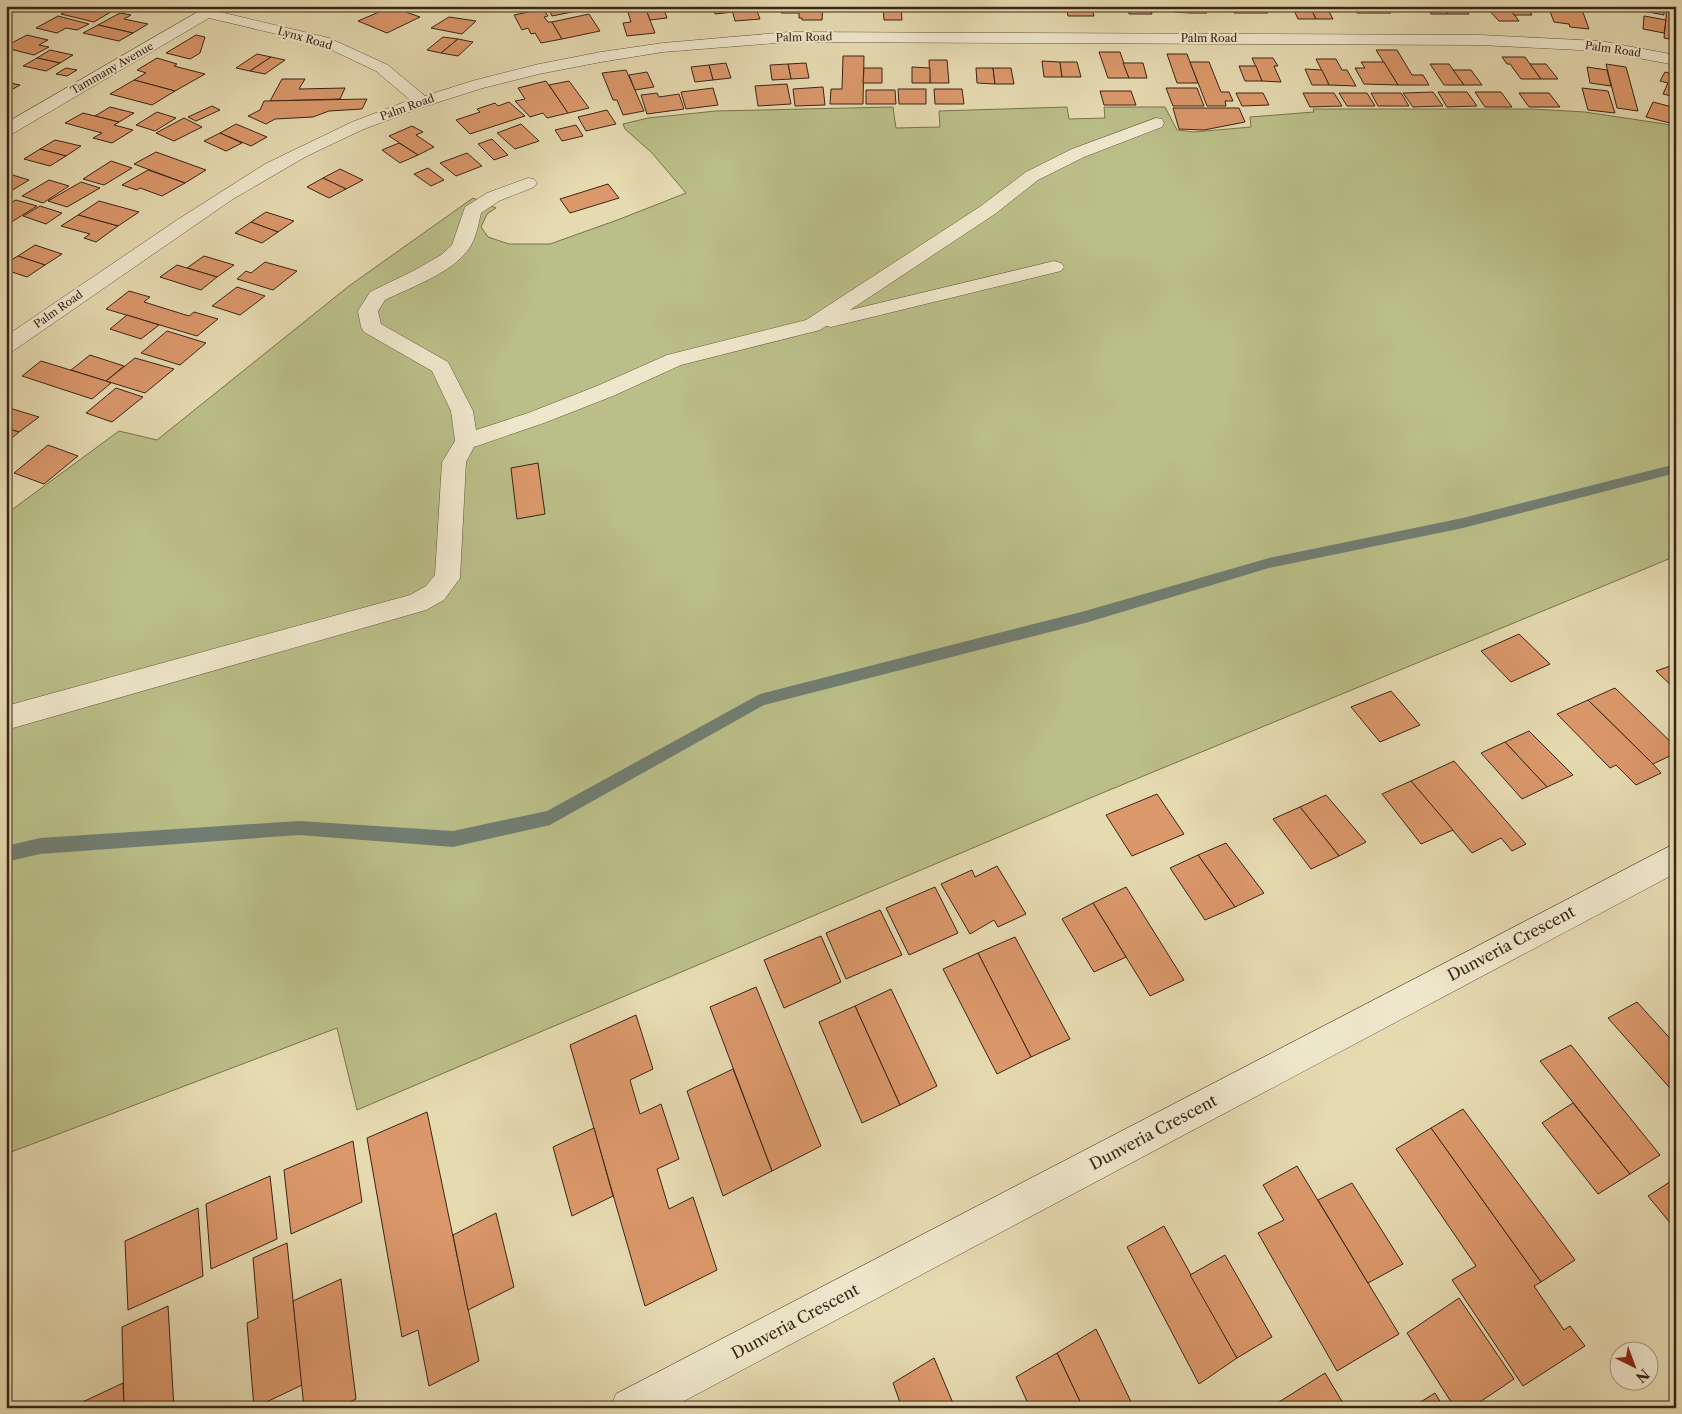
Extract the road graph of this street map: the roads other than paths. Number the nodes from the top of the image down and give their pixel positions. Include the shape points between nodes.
1 (212, 10) edge
2 (1676, 60) edge
3 (420, 100) junction
4 (1156, 123) dead end
5 (6, 130) edge
6 (528, 183) dead end
7 (1054, 267) dead end
8 (812, 325) junction
9 (6, 346) edge
10 (466, 441) junction
11 (6, 718) edge
12 (1676, 857) edge
13 (630, 1408) edge

1 - 3 street, Lynx Road via 324,42 382,68
1 - 5 street, Tammany Avenue
2 - 3 street, Palm Road via 1600,46 1480,40 789,37 720,40 636,50 553,65
3 - 9 street, Palm Road via 300,152 232,192
4 - 8 street via 1032,176 988,210
6 - 10 street via 493,197 472,211 460,248 448,259 377,296 368,311 372,327 440,367 462,410
7 - 8 street
8 - 10 street via 674,360 536,418
10 - 11 street via 454,462 447,578 435,593 417,603
12 - 13 street, Dunveria Crescent

